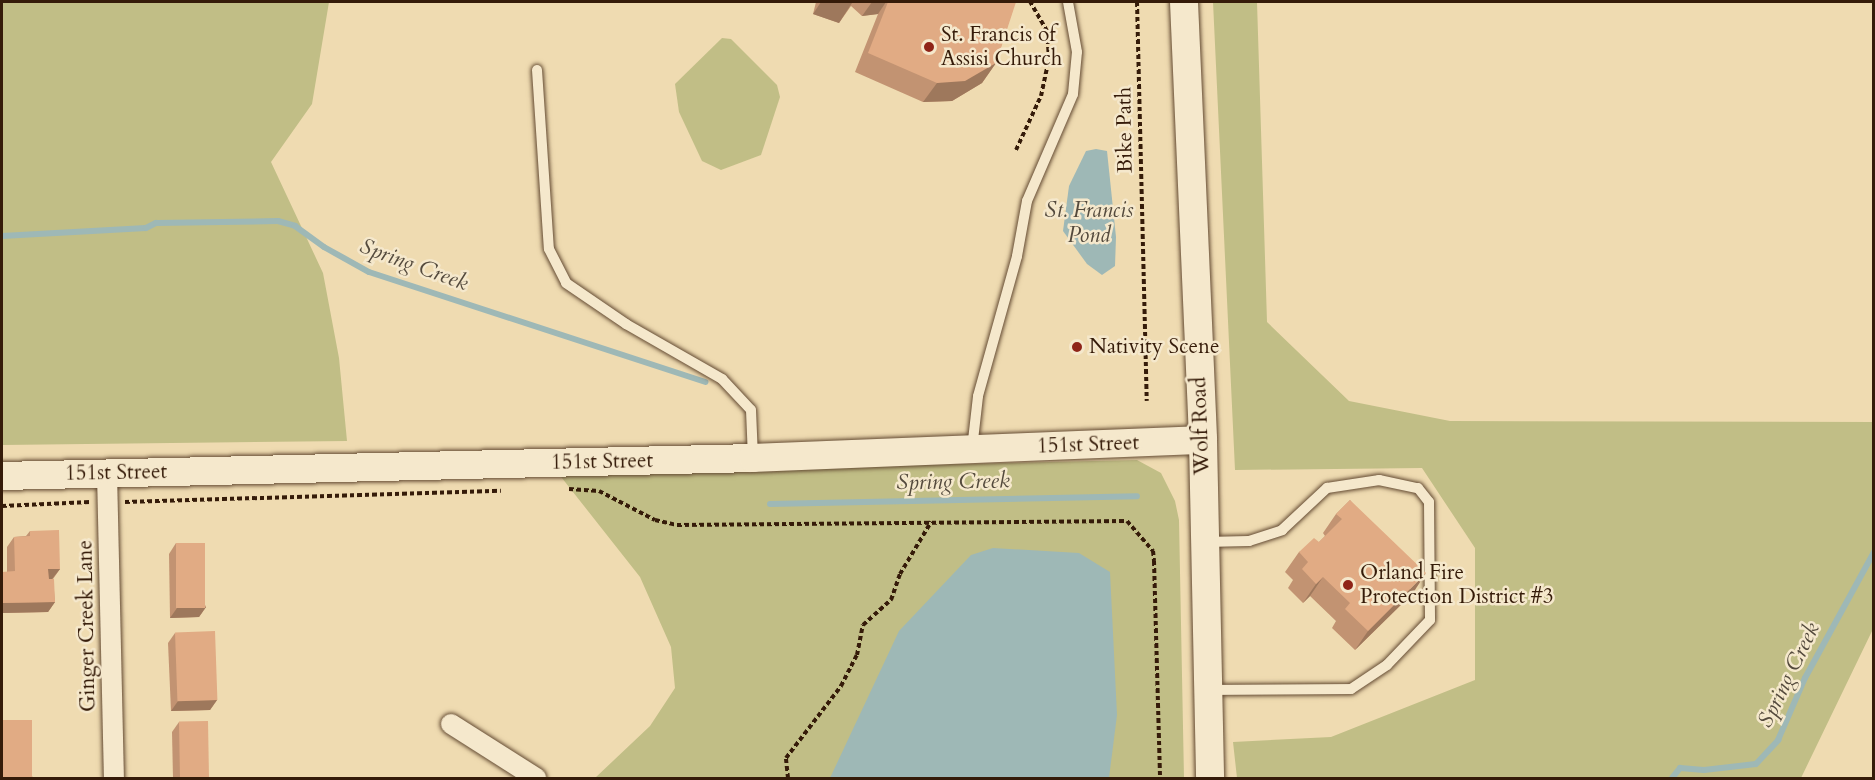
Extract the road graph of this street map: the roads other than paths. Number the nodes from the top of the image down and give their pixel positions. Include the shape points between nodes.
1 (1068, 2) edge
2 (1184, 2) edge
3 (537, 70) dead end
4 (1203, 440) junction
5 (972, 449) junction
6 (753, 458) junction
7 (107, 473) junction
8 (2, 476) edge
9 (1204, 542) junction
10 (1208, 690) junction
11 (451, 724) dead end
12 (114, 778) edge
13 (536, 778) edge
14 (1210, 778) edge

1 - 5 lane via 1077,52 1073,94 1027,201 1017,256 978,396
2 - 4 street, Wolf Road
3 - 6 lane via 549,249 566,283 626,324 722,379 751,410
4 - 5 street, 151st Street
4 - 9 street, Wolf Road
5 - 6 street, 151st Street
6 - 7 street, 151st Street
7 - 8 street, 151st Street
7 - 12 street, Ginger Creek Lane
9 - 10 street, Wolf Road
9 - 10 lane via 1249,541 1282,530 1327,488 1379,480 1418,488 1429,502 1430,620 1387,665 1351,689
10 - 14 street, Wolf Road
11 - 13 street

